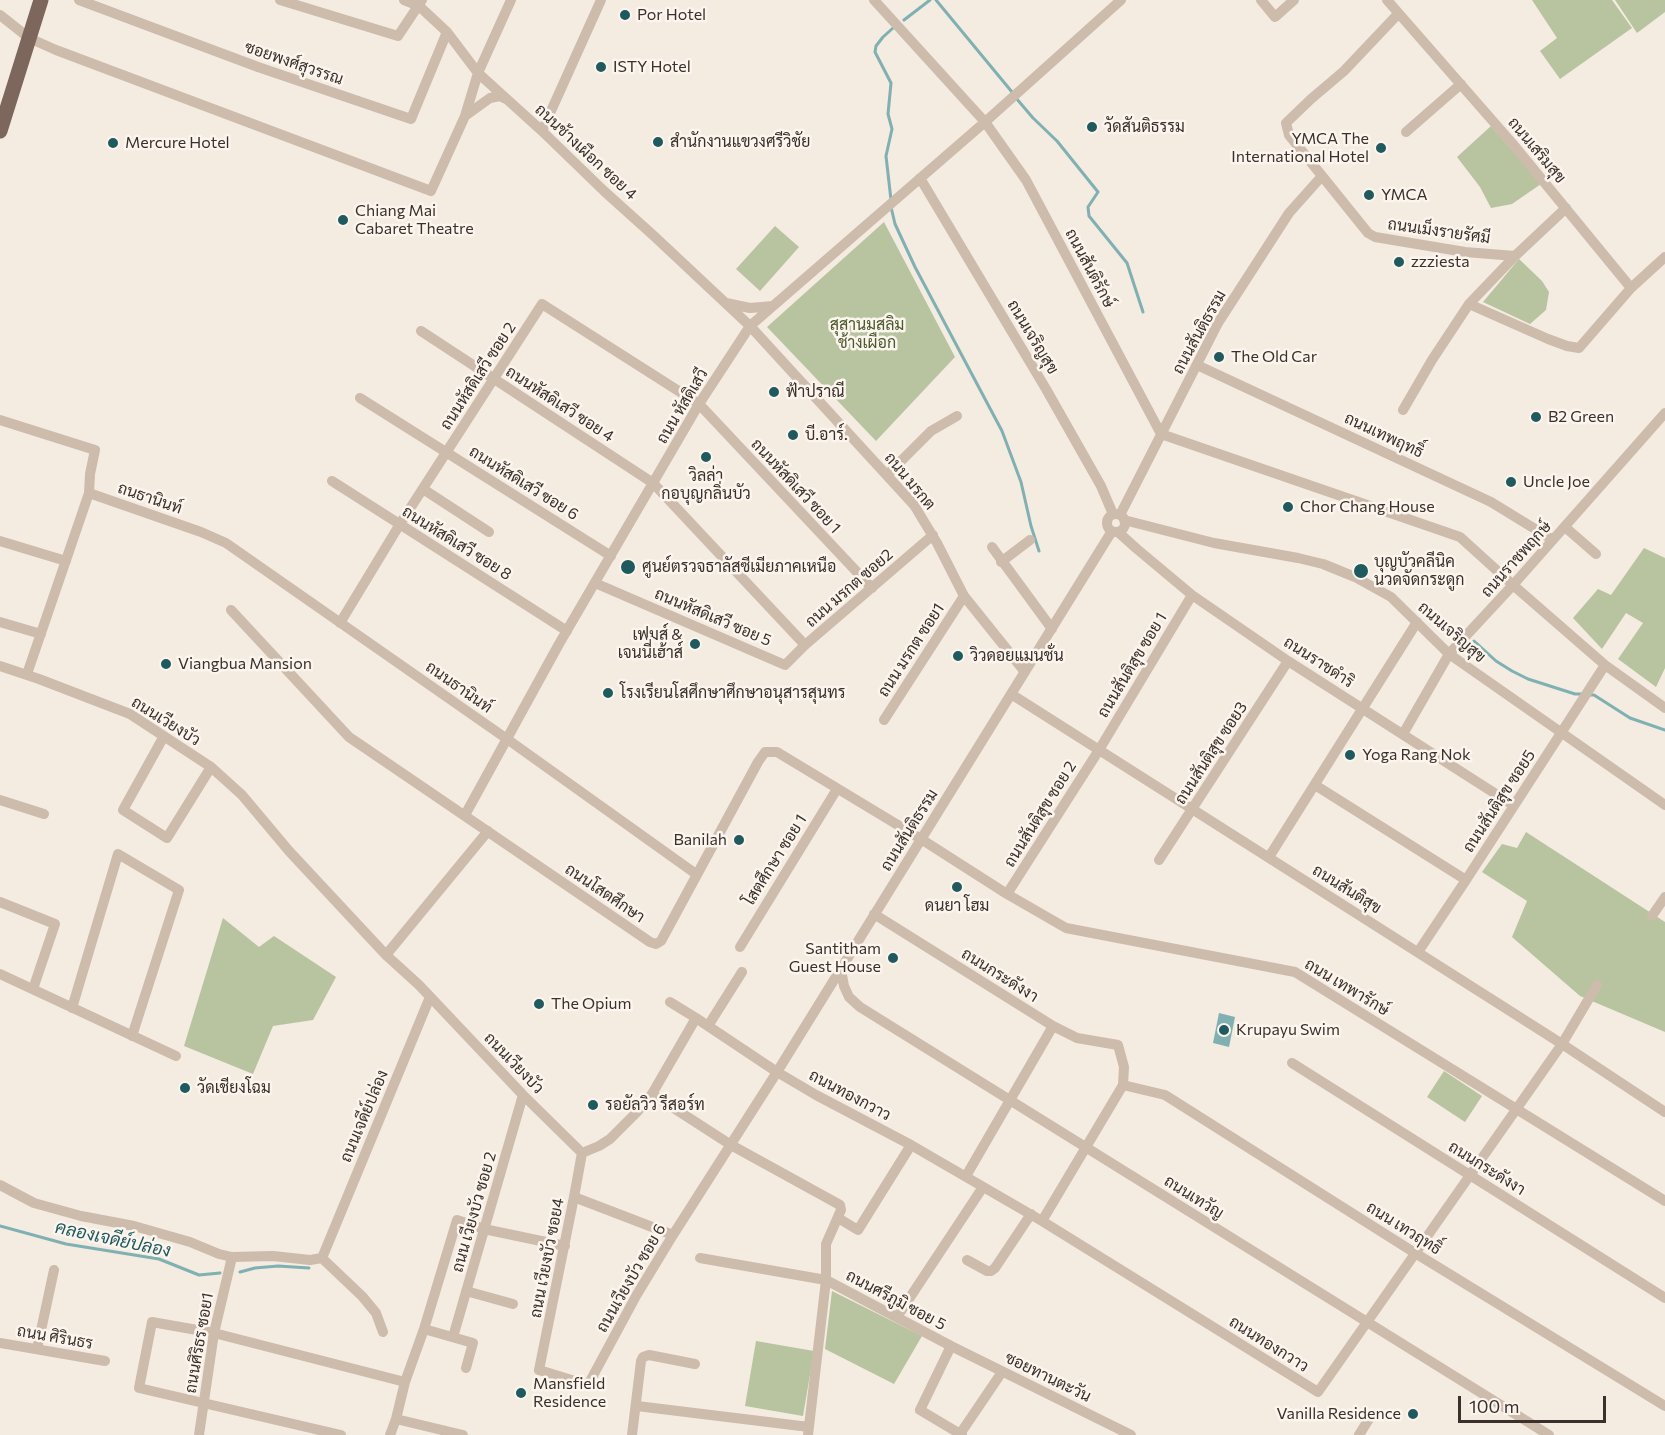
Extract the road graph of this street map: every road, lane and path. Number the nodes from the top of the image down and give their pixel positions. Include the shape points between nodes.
1 (41, 0) edge
2 (79, 0) edge
3 (279, 0) edge
4 (404, 0) edge
5 (511, 0) edge
6 (601, 0) edge
7 (874, 0) edge
8 (1121, 0) edge
9 (1261, 0) edge
10 (1294, 0) edge
11 (1387, 0) edge
12 (420, 3) edge
13 (1398, 14) junction
14 (0, 15) edge
15 (447, 32) junction
16 (29, 38) junction
17 (478, 73) junction
18 (1461, 84) junction
19 (509, 100) junction
20 (465, 116) junction
21 (985, 122) junction
22 (0, 131) edge
23 (542, 131) junction
24 (1406, 132) dead end
25 (1322, 176) junction
26 (920, 178) junction
27 (1566, 208) junction
28 (1515, 256) junction
29 (1665, 257) edge
30 (1631, 288) junction
31 (726, 303) junction
32 (1469, 304) junction
33 (772, 306) junction
34 (750, 326) junction
35 (421, 332) dead end
36 (1197, 365) junction
37 (493, 379) junction
38 (360, 398) dead end
39 (699, 404) junction
40 (1403, 410) dead end
41 (1665, 413) edge
42 (957, 416) dead end
43 (0, 420) edge
44 (1161, 434) junction
45 (447, 453) junction
46 (887, 475) junction
47 (332, 481) dead end
48 (653, 483) junction
49 (423, 489) junction
50 (89, 493) junction
51 (1119, 517) junction
52 (400, 524) junction
53 (1565, 527) junction
54 (201, 532) joint
55 (489, 532) dead end
56 (1115, 532) junction
57 (933, 535) junction
58 (1030, 540) dead end
59 (1553, 540) junction
60 (0, 541) edge
61 (992, 548) dead end
62 (1596, 554) dead end
63 (611, 556) junction
64 (66, 561) junction
65 (1001, 562) junction
66 (595, 583) junction
67 (1513, 585) junction
68 (872, 588) junction
69 (1192, 595) junction
70 (964, 596) junction
71 (231, 610) dead end
72 (0, 622) edge
73 (1417, 622) junction
74 (340, 623) junction
75 (1052, 629) junction
76 (567, 631) junction
77 (41, 634) junction
78 (805, 645) junction
79 (1449, 654) junction
80 (1288, 661) junction
81 (786, 665) joint
82 (1605, 665) junction
83 (0, 666) edge
84 (1025, 672) junction
85 (27, 674) junction
86 (1011, 694) junction
87 (1363, 707) junction
88 (1665, 708) edge
89 (884, 720) dead end
90 (1561, 733) junction
91 (1403, 734) junction
92 (164, 736) junction
93 (507, 739) junction
94 (1099, 750) junction
95 (212, 767) junction
96 (1315, 785) junction
97 (837, 789) junction
98 (0, 800) edge
99 (1665, 805) edge
100 (1513, 806) junction
101 (1193, 810) junction
102 (44, 814) dead end
103 (465, 815) junction
104 (488, 831) junction
105 (921, 839) junction
106 (1269, 857) junction
107 (1159, 861) dead end
108 (696, 874) junction
109 (1466, 880) junction
110 (1007, 894) junction
111 (1665, 897) edge
112 (0, 902) edge
113 (874, 914) junction
114 (1652, 916) dead end
115 (740, 947) dead end
116 (1418, 952) junction
117 (386, 955) junction
118 (841, 970) junction
119 (742, 972) dead end
120 (0, 974) edge
121 (1597, 985) dead end
122 (33, 990) junction
123 (430, 997) junction
124 (670, 1002) dead end
125 (72, 1008) junction
126 (696, 1018) junction
127 (708, 1026) junction
128 (1053, 1026) junction
129 (132, 1036) junction
130 (1562, 1044) junction
131 (176, 1056) dead end
132 (1292, 1064) dead end
133 (777, 1072) junction
134 (1123, 1085) junction
135 (652, 1094) junction
136 (523, 1095) junction
137 (1010, 1101) junction
138 (1516, 1109) junction
139 (1665, 1112) edge
140 (731, 1145) junction
141 (911, 1145) junction
142 (1086, 1147) junction
143 (582, 1153) junction
144 (1470, 1175) junction
145 (966, 1176) junction
146 (0, 1185) edge
147 (984, 1187) junction
148 (574, 1197) junction
149 (1665, 1201) edge
150 (1031, 1214) junction
151 (838, 1218) junction
152 (1042, 1221) junction
153 (484, 1229) junction
154 (673, 1235) junction
155 (565, 1246) junction
156 (324, 1253) junction
157 (1415, 1253) junction
158 (232, 1257) junction
159 (700, 1258) dead end
160 (967, 1260) dead end
161 (54, 1270) dead end
162 (826, 1280) junction
163 (466, 1291) junction
164 (1665, 1298) edge
165 (513, 1304) dead end
166 (897, 1317) junction
167 (1367, 1321) junction
168 (424, 1329) junction
169 (383, 1332) dead end
170 (214, 1333) junction
171 (453, 1337) junction
172 (0, 1343) edge
173 (951, 1346) junction
174 (37, 1349) junction
175 (105, 1361) dead end
176 (695, 1364) dead end
177 (466, 1368) dead end
178 (539, 1370) joint
179 (1002, 1371) junction
180 (405, 1382) junction
181 (203, 1402) junction
182 (637, 1406) junction
183 (1665, 1406) edge
184 (1372, 1414) dead end
185 (396, 1419) junction
186 (809, 1431) edge
187 (961, 1434) edge
188 (200, 1435) edge
189 (341, 1435) edge
190 (390, 1435) edge
191 (463, 1435) edge
192 (632, 1435) edge
193 (1131, 1435) edge
194 (1359, 1435) edge
195 (1549, 1435) edge

1 - 16 main road
2 - 15 street, ซอยพงศ์สุวรรณ via 411,119
3 - 12 street via 398,36
4 - 12 street, ถนนช้างเผือก ซอย 4
5 - 17 street
6 - 23 street
7 - 21 street, ถนนสันติรักษ์
8 - 21 street, ถนน หัสดิเสวี
9 - 10 street via 1275,17
11 - 13 street, ถนนเสริมสุข
12 - 15 street, ถนนช้างเผือก ซอย 4
13 - 18 street, ถนนเสริมสุข
13 - 25 street, ถนนเม็งรายรัศมี via 1344,71 1286,123 1289,135
14 - 16 street
15 - 17 street, ถนนช้างเผือก ซอย 4
16 - 20 street via 431,191
16 - 22 main road
17 - 19 street, ถนนช้างเผือก ซอย 4
17 - 20 street
18 - 24 street
18 - 27 street, ถนนเสริมสุข
19 - 20 street via 500,96 489,98
19 - 23 street, ถนนช้างเผือก ซอย 4
21 - 26 street, ถนน หัสดิเสวี
21 - 44 street, ถนนสันติรักษ์ via 1026,180
23 - 31 street, ถนนช้างเผือก ซอย 4
25 - 28 street, ถนนเม็งรายรัศมี via 1375,237
25 - 36 street, ถนนสันติธรรม via 1289,213 1218,323
26 - 33 street, ถนน หัสดิเสวี
26 - 51 street, ถนนเจริญสุข
27 - 28 street
27 - 30 street, ถนนเสริมสุข
28 - 32 street
29 - 30 street
30 - 32 street via 1580,348 1548,339
31 - 33 street via 750,308
31 - 34 street, ถนนช้างเผือก ซอย 4
32 - 40 street
33 - 34 street, ถนน หัสดิเสวี
34 - 39 street, ถนน หัสดิเสวี
34 - 46 street, ถนน มรกต
35 - 37 street, ถนนหัสดิเสวี ซอย 4
36 - 44 street, ถนนสันติธรรม
36 - 59 street, ถนนเทพฤทธิ์ via 1491,502
37 - 39 street, ถนนหัสดิเสวี ซอย 2 via 542,304
37 - 45 street, ถนนหัสดิเสวี ซอย 2
37 - 48 street, ถนนหัสดิเสวี ซอย 4
38 - 45 street, ถนนหัสดิเสวี ซอย 6
39 - 48 street, ถนน หัสดิเสวี
39 - 68 street, ถนนหัสดิเสวี ซอย 1
41 - 53 street, ถนนราชพฤกษ์
42 - 46 street via 931,431
43 - 50 street via 95,450
44 - 51 street, ถนนสันติธรรม
44 - 67 street via 1460,537
45 - 49 street, ถนนหัสดิเสวี ซอย 2
45 - 63 street, ถนนหัสดิเสวี ซอย 6
46 - 57 street, ถนน มรกต via 914,505
47 - 52 street, ถนนหัสดิเสวี ซอย 8
48 - 63 street, ถนน หัสดิเสวี
48 - 78 street, ถนนหัสดิเสวี ซอย 4
49 - 52 street, ถนนหัสดิเสวี ซอย 2
49 - 55 street
50 - 54 street, ถนธานินท์
50 - 64 street
51 - 56 street via 1124,527
51 - 56 street via 1110,516 1107,522
51 - 73 street, ถนนเจริญสุข via 1214,543 1323,564 1391,597
52 - 74 street, ถนนหัสดิเสวี ซอย 2
52 - 76 street, ถนนหัสดิเสวี ซอย 8
53 - 59 street, ถนนราชพฤกษ์
53 - 62 street
54 - 74 street, ถนนธานินท์ via 234,549
56 - 69 street, ถนนราชดำริ
56 - 75 street, ถนนสันติธรรม
57 - 68 street, ถนน มรกต ซอย2
57 - 70 street, ถนน มรกต
58 - 65 street
59 - 67 street, ถนนราชพฤกษ์
60 - 64 street
61 - 65 street
63 - 66 street, ถนน หัสดิเสวี
64 - 77 street
65 - 75 street
66 - 76 street, ถนน หัสดิเสวี
66 - 81 street, ถนนหัสดิเสวี ซอย 5
67 - 79 street, ถนนราชพฤกษ์
67 - 82 street
68 - 78 street, ถนน มรกต ซอย2
69 - 80 street, ถนนราชดำริ
69 - 94 street, ถนนสันติสุข ซอย 1
70 - 84 street, ถนน มรกต
70 - 89 street, ถนน มรกต ซอย1
71 - 103 street, ถนนโสตศึกษา via 349,736
72 - 77 street
73 - 79 street, ถนนเจริญสุข
73 - 87 street
74 - 93 street, ถนนธานินท์
75 - 84 street, ถนนสันติธรรม
76 - 93 street, ถนน หัสดิเสวี
77 - 85 street
78 - 81 street, ถนน มรกต ซอย2
79 - 90 street, ถนนเจริญสุข
79 - 91 street, ถนนราชพฤกษ์
80 - 87 street, ถนนราชดำริ
80 - 101 street, ถนนสันติสุข ซอย3
82 - 88 street
82 - 90 street, ถนนสันติสุข ซอย5
83 - 85 street, ถนนเวียงบัว
84 - 86 street, ถนนสันติธรรม
85 - 92 street, ถนนเวียงบัว via 130,714
86 - 94 street, ถนนสันติสุข
86 - 105 street, ถนนสันติธรรม
87 - 91 street, ถนนราชดำริ
87 - 96 street
90 - 99 street, ถนนเจริญสุข
90 - 100 street, ถนนสันติสุข ซอย5
91 - 100 street, ถนนราชดำริ
92 - 95 street, ถนนเวียงบัว
92 - 95 street via 123,810 167,838
93 - 103 street, ถนน หัสดิเสวี
93 - 108 street, ถนนธานินท์
94 - 101 street, ถนนสันติสุข
94 - 110 street, ถนนสันติสุข ซอย 2
95 - 117 street, ถนนเวียงบัว
96 - 106 street
96 - 109 street
97 - 105 street, ถนนโสตศึกษา
97 - 108 street, ถนนโสตศึกษา via 777,752 765,752
97 - 115 street, โสตศึกษา ซอย 1
98 - 102 street
100 - 109 street, ถนนสันติสุข ซอย5
101 - 106 street, ถนนสันติสุข
101 - 107 street, ถนนสันติสุข ซอย3
103 - 104 street, ถนนโสตศึกษา
104 - 108 street, ถนนโสตศึกษา via 656,944
104 - 117 street
105 - 110 street, ถนน เทพารักษ์
105 - 113 street, ถนนสันติธรรม
106 - 116 street, ถนนสันติสุข
109 - 116 street, ถนนสันติสุข ซอย5
110 - 138 street, ถนน เทพารักษ์ via 1066,928 1295,972
111 - 114 street
112 - 122 street via 55,924
113 - 118 street, ถนนสันติธรรม
113 - 128 street, ถนนกระดังงา
116 - 130 street, ถนนสันติสุข
117 - 123 street, ถนนเวียงบัว
118 - 133 street, ถนนสันติธรรม
118 - 137 street, ถนนเทวัญ via 846,993 853,1002
119 - 127 street
120 - 122 street
121 - 130 street, ถนนทองกวาว
122 - 125 street
123 - 136 street, ถนนเวียงบัว
123 - 156 street, ถนนเจดีย์ปล่อง
124 - 126 street, ถนนทองกวาว
125 - 129 street
125 - 129 street via 118,854 179,890
126 - 127 street, ถนนทองกวาว
126 - 135 street
127 - 133 street, ถนนทองกวาว
128 - 134 street, ถนนกระดังงา via 1077,1038 1118,1045 1124,1067
128 - 137 street
129 - 131 street
130 - 138 street, ถนนทองกวาว
130 - 139 street, ถนนสันติสุข
132 - 144 street, ถนนกระดังงา
133 - 140 street, ถนนสันติธรรม
133 - 141 street, ถนนทองกวาว
134 - 142 street
134 - 157 street, ถนน เทวฤทธิ์ via 1165,1095
135 - 140 street
135 - 143 street via 609,1139
136 - 143 street, ถนนเวียงบัว
136 - 153 street, ถนน เวียงบัว ซอย 2
137 - 142 street, ถนนเทวัญ
137 - 145 street
138 - 144 street, ถนนทองกวาว
138 - 149 street, ถนน เทพารักษ์
140 - 151 street via 840,1205
140 - 154 street, ถนนเวียงบัว ซอย 6
141 - 145 street, ถนนทองกวาว
141 - 151 street via 858,1230
142 - 152 street
142 - 167 street, ถนนเทวัญ
143 - 148 street, ถนน เวียงบัว ซอย4
144 - 157 street, ถนนทองกวาว
144 - 164 street, ถนนกระดังงา
145 - 147 street, ถนนทองกวาว
146 - 158 street via 34,1203 179,1238
147 - 150 street, ถนนทองกวาว
147 - 166 street
148 - 154 street
148 - 155 street, ถนน เวียงบัว ซอย4
150 - 152 street, ถนนทองกวาว
150 - 160 street via 991,1271
151 - 162 street via 826,1244
152 - 167 street, ถนนทองกวาว via 1318,1392
153 - 155 street
153 - 163 street, ถนน เวียงบัว ซอย 2
153 - 168 street via 457,1220
154 - 178 street, ถนนเวียงบัว ซอย 6 via 588,1385
155 - 178 street, ถนน เวียงบัว ซอย4
156 - 158 street via 310,1260
156 - 169 street via 376,1313
157 - 167 street, ถนนทองกวาว
157 - 183 street, ถนน เทวฤทธิ์
158 - 170 street, ถนนศิริธร ซอย1
159 - 162 street, ถนนศรีภูมิ ซอย 5
161 - 174 street
162 - 166 street, ถนนศรีภูมิ ซอย 5
162 - 186 street
163 - 165 street
163 - 171 street, ถนน เวียงบัว ซอย 2
166 - 173 street, ถนนศรีภูมิ ซอย 5
167 - 195 street, ถนนเทวัญ
168 - 171 street
168 - 180 street
170 - 180 street
170 - 181 street, ถนนศิริธร ซอย1
170 - 181 street via 152,1322 139,1388
171 - 177 street via 473,1343
172 - 174 street, ถนน ศิรินธร
173 - 179 street, ซอยทานตะวัน
173 - 187 street via 920,1410
174 - 175 street, ถนน ศิรินธร
176 - 182 street via 643,1357
179 - 187 street
179 - 193 street, ซอยทานตะวัน
180 - 185 street
181 - 188 street, ถนนศิริธร ซอย1
181 - 189 street
182 - 186 street
182 - 192 street
184 - 194 street
185 - 190 street
185 - 191 street

